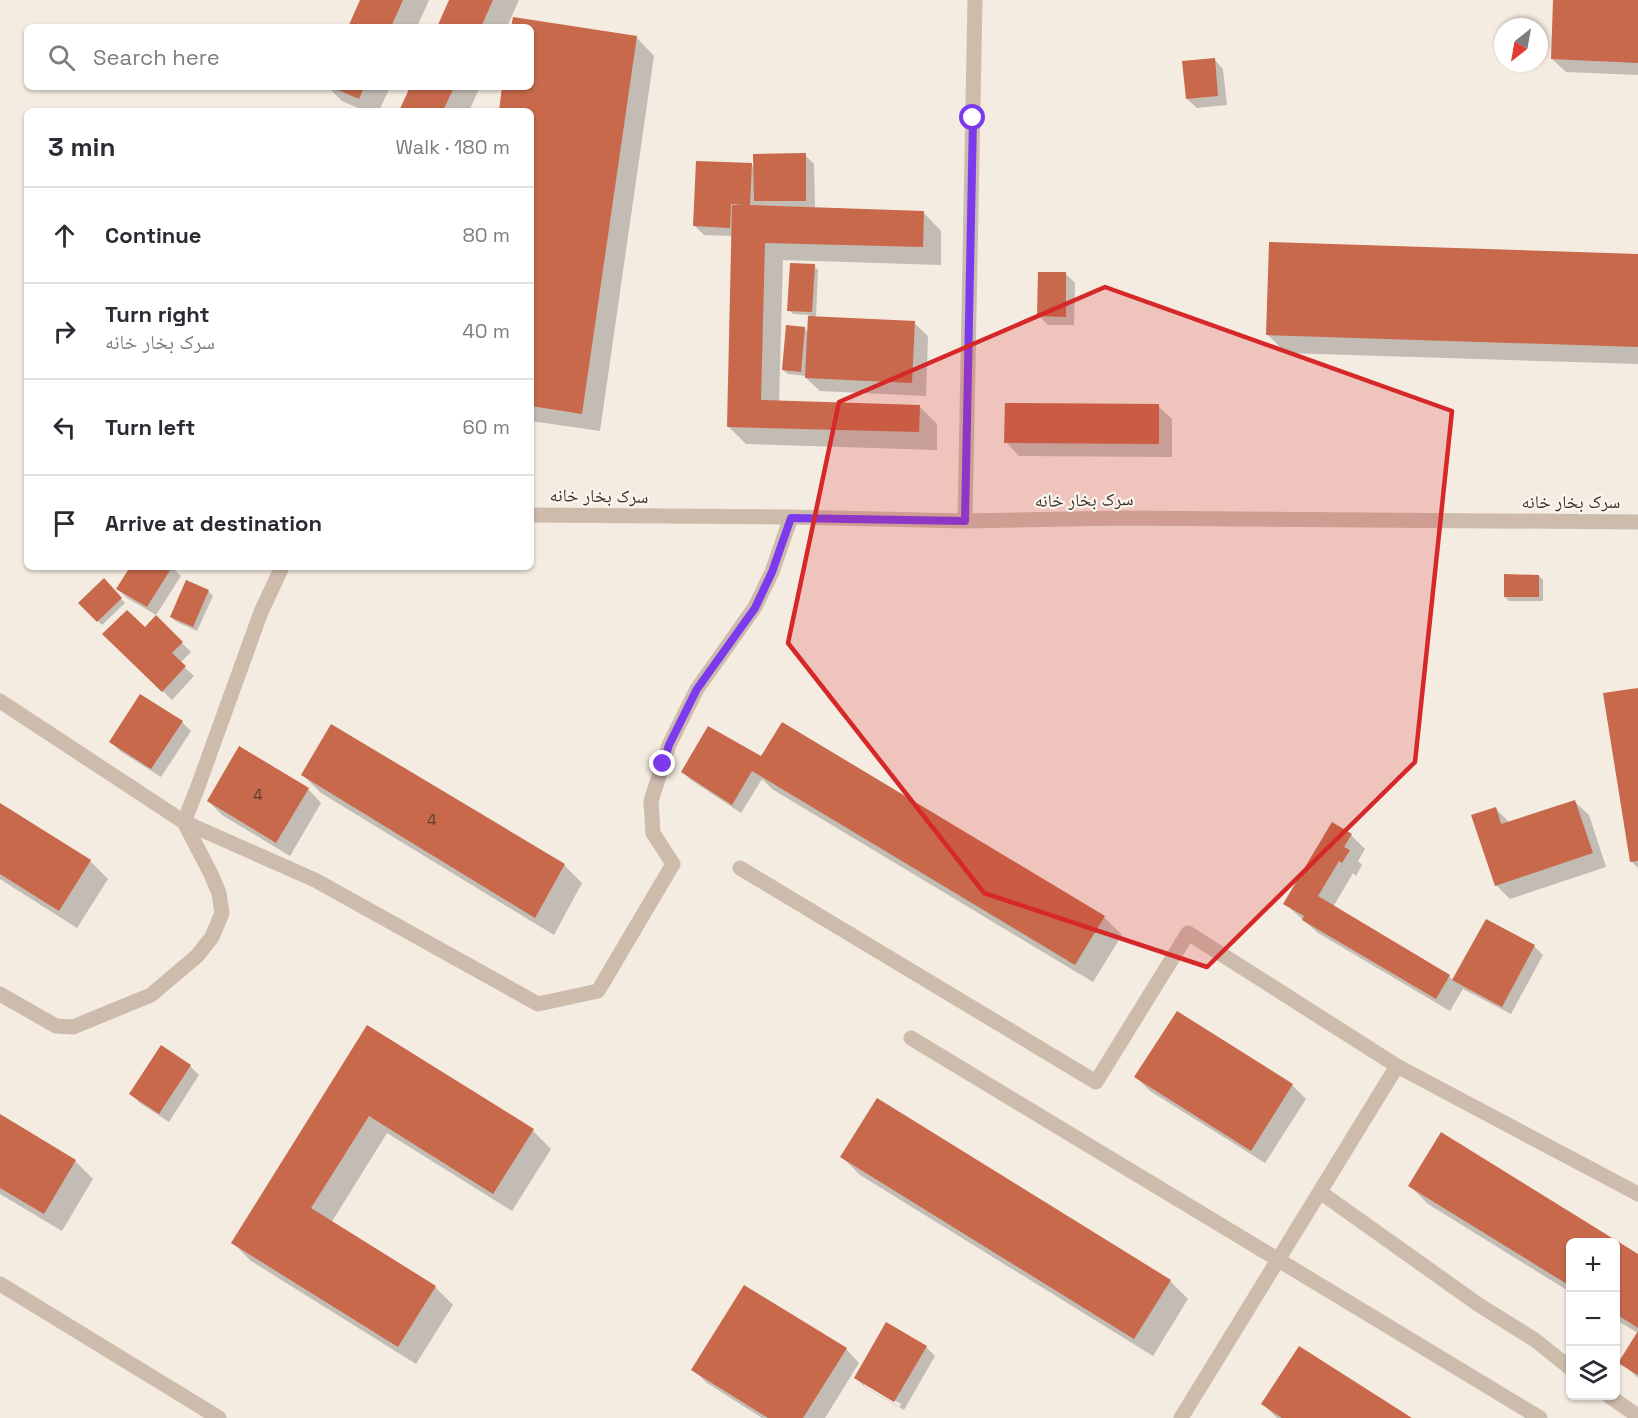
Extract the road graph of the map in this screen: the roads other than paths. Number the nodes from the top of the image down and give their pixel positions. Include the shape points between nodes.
1 (975, 0) edge
2 (534, 515) edge
3 (791, 518) junction
4 (965, 521) junction
5 (1638, 522) edge
6 (281, 570) edge
7 (0, 701) edge
8 (184, 822) junction
9 (740, 867) dead end
10 (0, 994) edge
11 (911, 1038) dead end
12 (1397, 1066) junction
13 (1320, 1192) junction
14 (1638, 1194) edge
15 (1278, 1260) junction
16 (0, 1284) edge
17 (1566, 1365) edge
18 (1615, 1400) edge
19 (1638, 1416) edge
20 (219, 1418) edge
21 (1181, 1418) edge
22 (1540, 1418) edge

1 - 4 street
2 - 3 street, سرک بخار خانه
3 - 4 street, سرک بخار خانه
3 - 8 street via 755,608 697,689 669,745 651,801 653,832 673,864 598,991 538,1004 315,880
4 - 5 street, سرک بخار خانه via 1122,518
6 - 8 street via 261,612
7 - 8 street
8 - 10 street via 219,893 222,913 212,937 197,956 151,995 73,1027 56,1026
9 - 12 street via 1096,1082 1188,933
11 - 15 street
12 - 13 street
12 - 14 street
13 - 15 street
13 - 17 street
15 - 21 street
15 - 22 street
16 - 20 street
18 - 19 street

